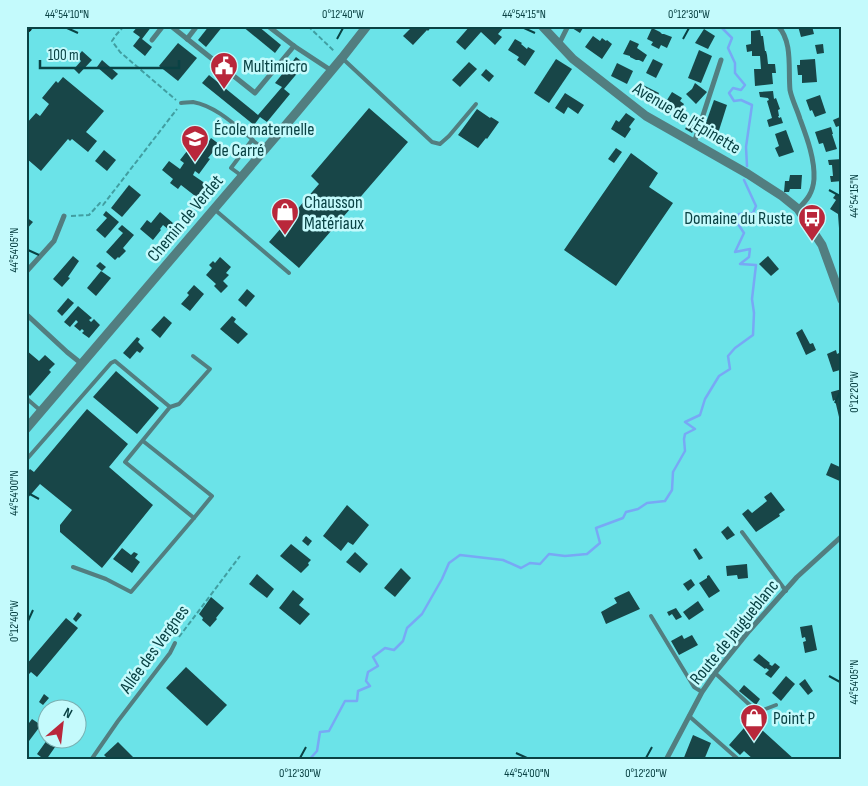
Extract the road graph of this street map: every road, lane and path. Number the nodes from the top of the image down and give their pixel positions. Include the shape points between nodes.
1 (124, 26) edge
2 (163, 26) edge
3 (171, 26) edge
4 (197, 26) edge
5 (268, 26) edge
6 (308, 26) edge
7 (367, 26) edge
8 (542, 26) edge
9 (568, 26) edge
10 (778, 26) edge
11 (187, 39) junction
12 (152, 40) dead end
13 (559, 44) junction
14 (294, 46) junction
15 (342, 58) junction
16 (722, 60) dead end
17 (332, 71) junction
18 (181, 103) junction
19 (476, 104) dead end
20 (253, 140) junction
21 (694, 144) junction
22 (265, 150) junction
23 (242, 176) junction
24 (214, 209) junction
25 (798, 209) junction
26 (64, 216) joint
27 (26, 272) edge
28 (288, 273) dead end
29 (842, 300) edge
30 (26, 314) edge
31 (193, 356) dead end
32 (82, 364) junction
33 (26, 398) edge
34 (170, 407) junction
35 (41, 411) junction
36 (26, 429) edge
37 (143, 441) junction
38 (26, 460) edge
39 (194, 518) junction
40 (742, 532) dead end
41 (842, 536) edge
42 (240, 556) dead end
43 (73, 567) dead end
44 (786, 590) junction
45 (651, 616) dead end
46 (175, 643) joint
47 (715, 673) junction
48 (702, 692) junction
49 (776, 705) dead end
50 (689, 716) junction
51 (91, 760) edge
52 (666, 760) edge
53 (739, 760) edge

1 - 18 path via 112,41 120,52
2 - 12 street
3 - 11 street
4 - 11 street
5 - 14 street
6 - 15 path
7 - 15 street, Chemin de Verdet
8 - 13 street, Avenue de l'Épinette
9 - 13 street
10 - 25 street via 787,44 792,100 814,164 814,181 809,197
11 - 14 street via 256,93
13 - 21 street, Avenue de l'Épinette via 573,59 646,116
14 - 17 street
15 - 17 street, Chemin de Verdet
15 - 19 lane via 432,142 440,144
16 - 21 street
17 - 22 street, Chemin de Verdet
18 - 20 lane via 192,102 208,108 229,119
18 - 26 path via 103,205 100,202 89,215
20 - 22 lane
20 - 23 lane via 231,168
21 - 25 street, Avenue de l'Épinette via 748,174
22 - 23 street, Chemin de Verdet
23 - 24 street, Chemin de Verdet
24 - 28 lane
24 - 32 street, Chemin de Verdet
25 - 29 street, Avenue de l'Épinette via 822,245
26 - 27 street via 54,241
30 - 32 street
31 - 34 lane via 210,369 179,404
32 - 35 street, Chemin de Verdet
33 - 35 lane
34 - 37 lane
34 - 38 lane via 115,361
35 - 36 street, Chemin de Verdet
37 - 39 lane via 125,462
37 - 39 lane via 212,496
39 - 43 lane via 131,592
40 - 44 lane
41 - 44 street, Route de Jaugueblanc
42 - 46 path, Allée des Vergnes
44 - 47 street, Route de Jaugueblanc
45 - 48 lane via 694,687
46 - 51 lane, Allée des Vergnes
47 - 48 street, Route de Jaugueblanc
47 - 49 lane via 752,707 763,710
48 - 50 street, Route de Jaugueblanc
50 - 52 street, Route de Jaugueblanc
50 - 53 lane

